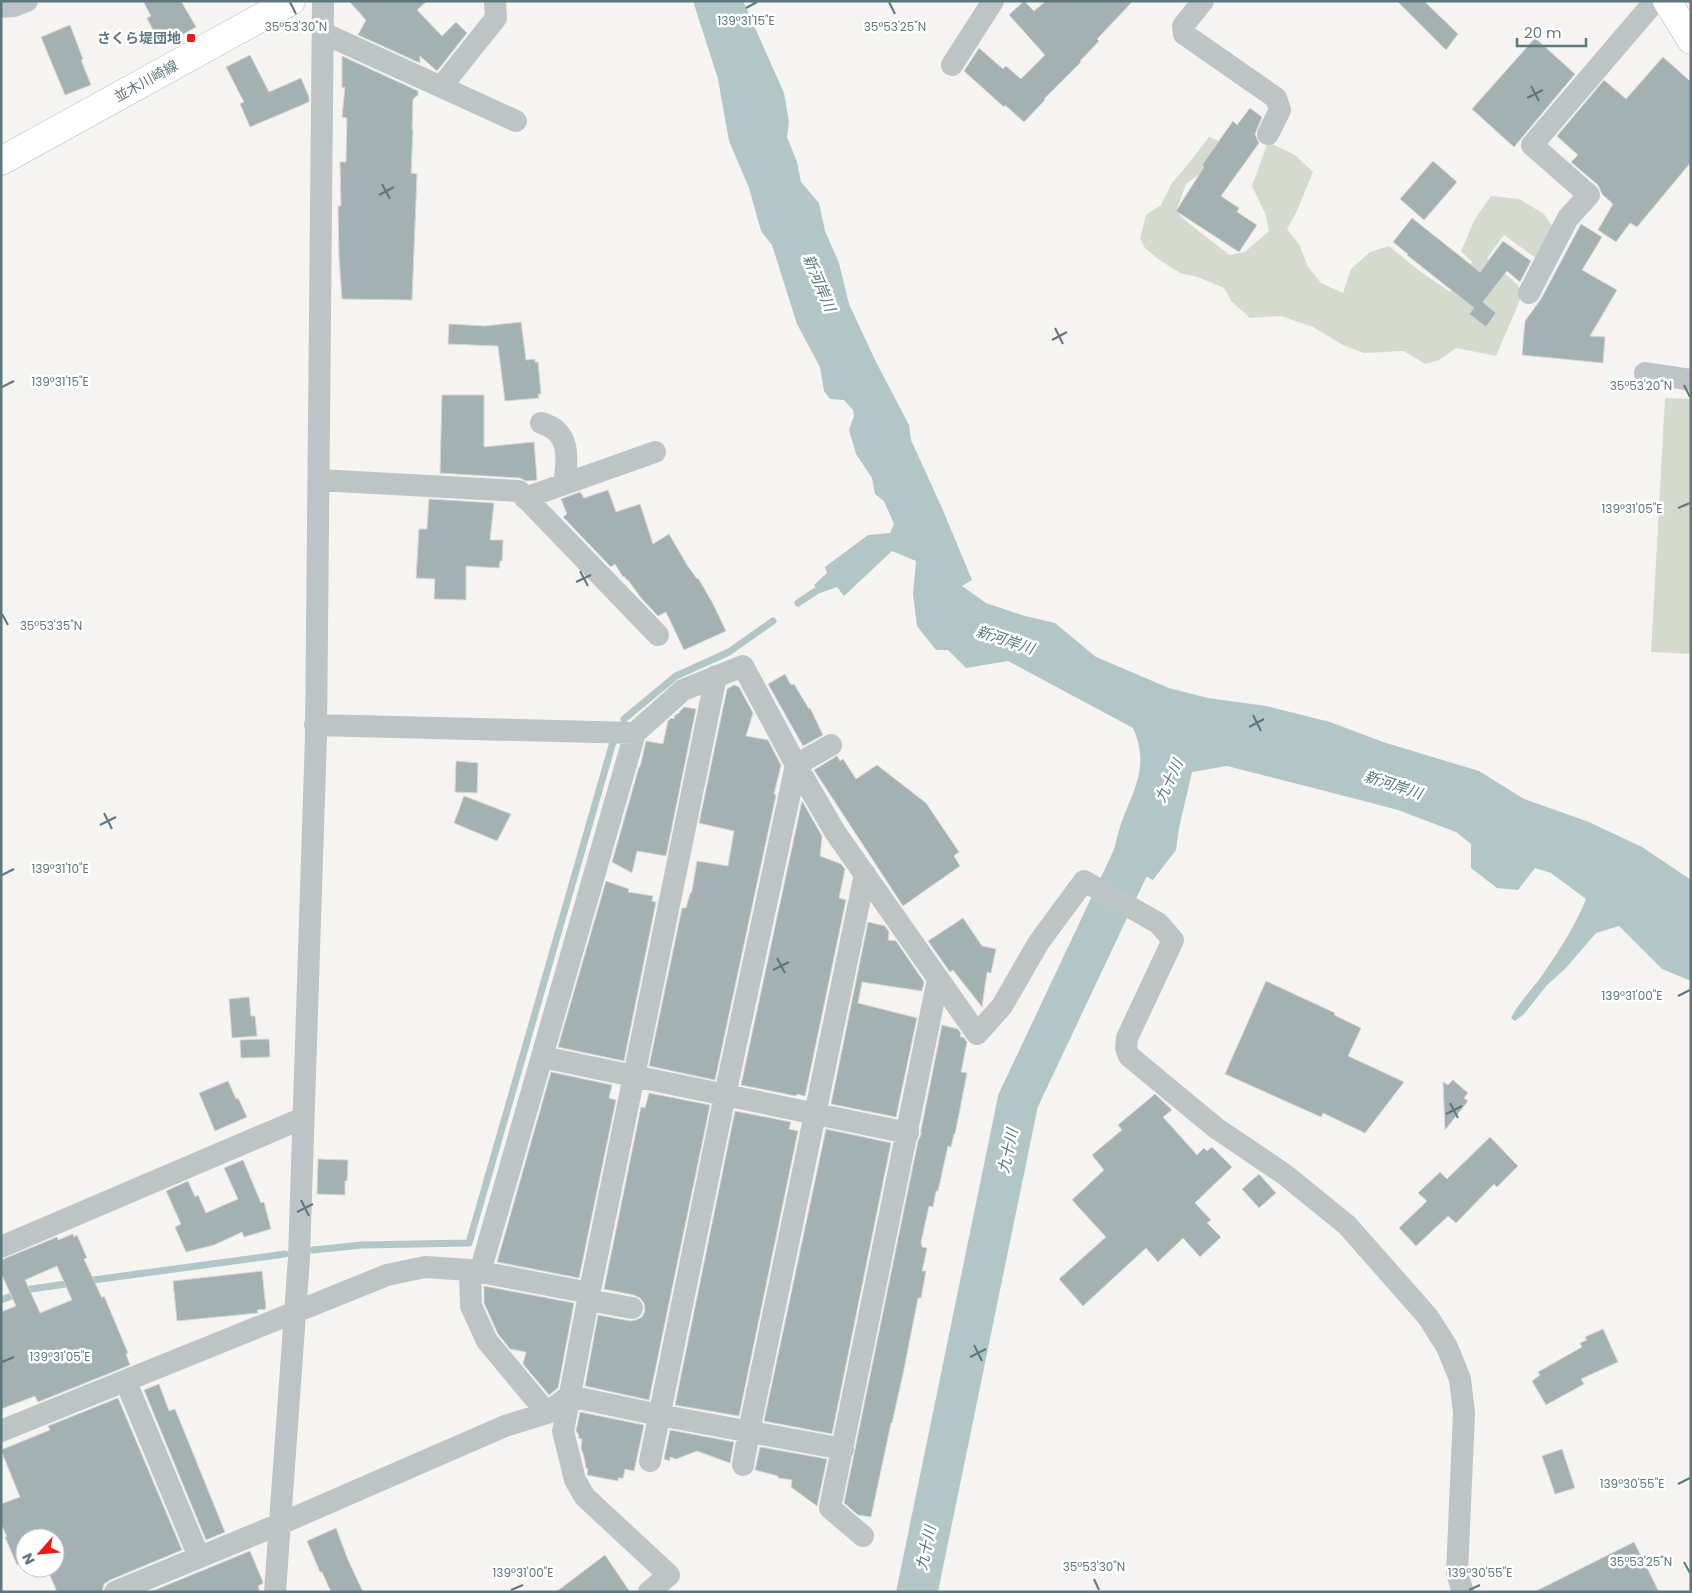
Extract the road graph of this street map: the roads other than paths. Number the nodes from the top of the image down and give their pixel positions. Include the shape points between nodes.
1 (27, 1) edge
2 (323, 1) edge
3 (496, 1) edge
4 (993, 1) edge
5 (1203, 1) edge
6 (1655, 1) edge
7 (1667, 1) edge
8 (276, 4) edge
9 (1, 7) edge
10 (322, 33) junction
11 (1691, 40) edge
12 (952, 65) dead end
13 (441, 87) junction
14 (516, 121) dead end
15 (1268, 134) dead end
16 (1, 161) edge
17 (1529, 293) dead end
18 (1645, 372) dead end
19 (1691, 380) edge
20 (541, 423) dead end
21 (655, 452) dead end
22 (319, 480) junction
23 (564, 484) junction
24 (526, 498) junction
25 (658, 635) dead end
26 (716, 676) junction
27 (315, 725) junction
28 (635, 733) junction
29 (831, 745) dead end
30 (796, 765) junction
31 (865, 874) junction
32 (938, 979) junction
33 (542, 1057) junction
34 (634, 1076) junction
35 (725, 1095) junction
36 (816, 1114) junction
37 (303, 1118) junction
38 (908, 1133) junction
39 (1, 1248) edge
40 (475, 1271) junction
41 (589, 1297) junction
42 (632, 1308) dead end
43 (294, 1314) junction
44 (126, 1382) junction
45 (569, 1396) junction
46 (547, 1413) junction
47 (659, 1415) junction
48 (1, 1431) edge
49 (749, 1431) junction
50 (843, 1449) junction
51 (650, 1461) dead end
52 (743, 1465) dead end
53 (280, 1524) junction
54 (863, 1536) dead end
55 (199, 1557) junction
56 (116, 1592) edge
57 (275, 1592) edge
58 (649, 1592) edge
59 (1463, 1592) edge

1 - 9 street
2 - 10 street
3 - 13 street via 496,18
4 - 12 street
5 - 15 street via 1183,26 1184,34 1276,98 1280,110
6 - 17 street via 1532,145 1589,196 1568,218
7 - 11 main road
8 - 16 main road, 並木川崎線
10 - 13 street
10 - 22 street
13 - 14 street
18 - 19 street
20 - 23 street via 552,426 562,435 567,467
21 - 23 street
22 - 24 street via 519,491
22 - 27 street
23 - 24 street
24 - 25 street
26 - 28 street via 683,690
26 - 30 street via 743,666
26 - 34 street
27 - 28 street
27 - 37 street
28 - 33 street
29 - 30 street
30 - 31 street via 835,832
30 - 35 street
31 - 32 street
31 - 36 street
32 - 38 street
32 - 59 street via 977,1034 1002,1006 1039,942 1084,881 1158,923 1173,940 1127,1038 1126,1048 1130,1056 1216,1128 1284,1174 1347,1225 1428,1317 1447,1347 1460,1379 1464,1413 1457,1573
33 - 34 street
33 - 40 street
34 - 35 street
34 - 41 street
35 - 36 street
35 - 47 street
36 - 38 street
36 - 49 street
37 - 39 street
37 - 43 street
38 - 50 street
40 - 41 street
40 - 43 street via 425,1267 387,1275
40 - 46 street via 471,1306 488,1341
41 - 42 street
41 - 45 street
43 - 44 street
43 - 53 street
44 - 48 street
44 - 55 street
45 - 46 street
45 - 47 street
45 - 58 street via 563,1431 576,1480 585,1497 669,1575
46 - 53 street via 505,1426
47 - 49 street
47 - 51 street
49 - 50 street
49 - 52 street
50 - 54 street via 830,1508
53 - 55 street
53 - 57 street
55 - 56 street

